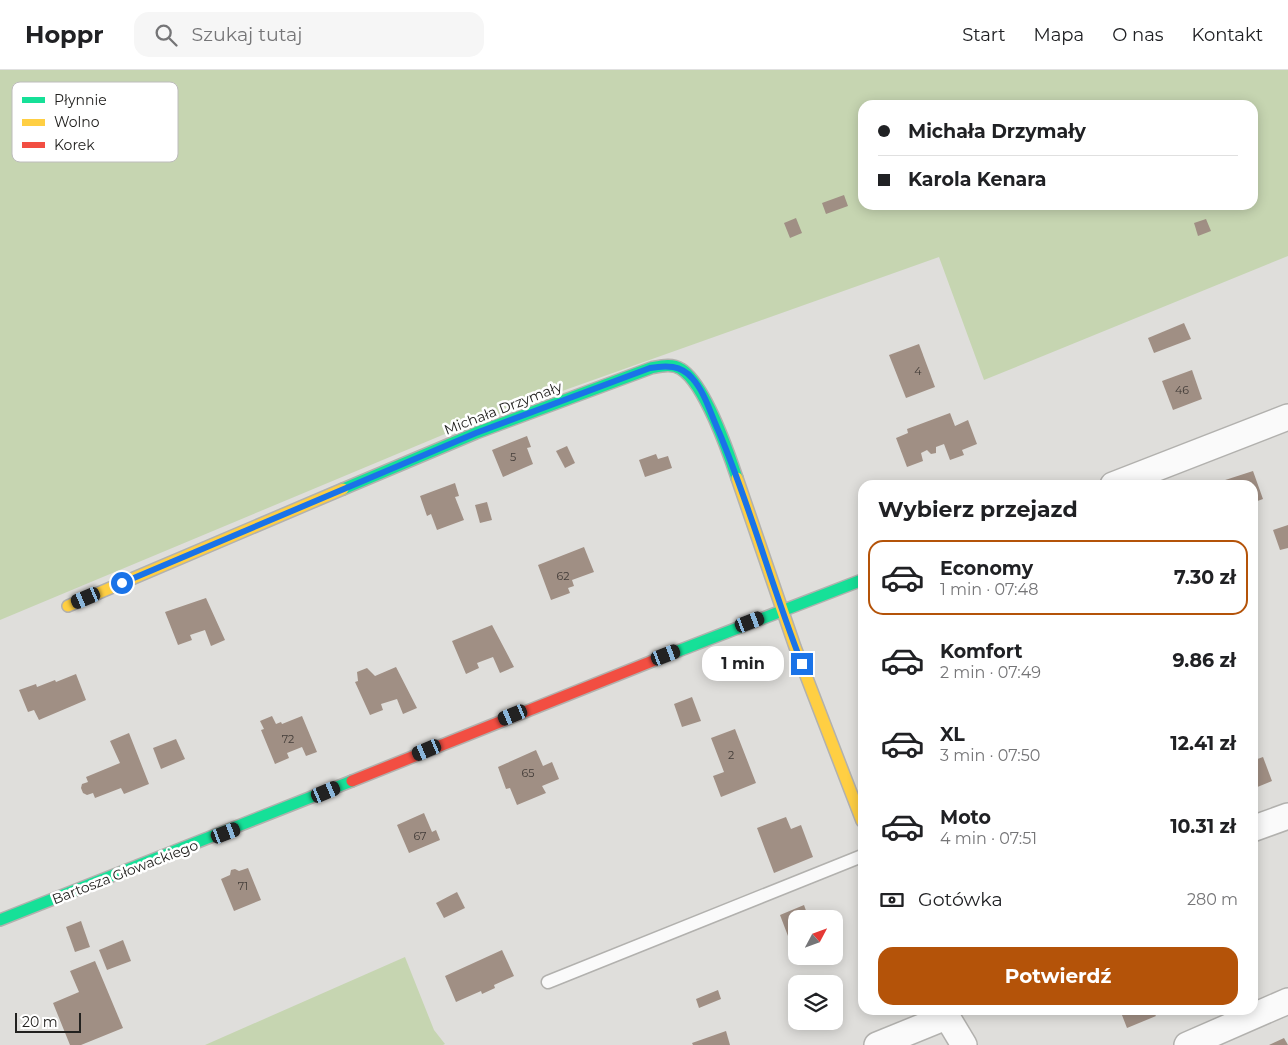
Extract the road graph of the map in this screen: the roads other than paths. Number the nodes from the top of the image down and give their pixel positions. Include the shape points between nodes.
1 (1288, 417) edge
2 (1126, 480) edge
3 (858, 582) edge
4 (68, 606) dead end
5 (782, 610) junction
6 (858, 810) edge
7 (1288, 816) edge
8 (1258, 827) edge
9 (858, 858) edge
10 (0, 920) edge
11 (548, 982) dead end
12 (1288, 1001) edge
13 (1258, 1014) edge
14 (941, 1015) edge
15 (946, 1015) edge
16 (1256, 1015) edge
17 (877, 1045) edge
18 (964, 1045) edge
19 (1187, 1045) edge

1 - 2 street
3 - 5 street, Bartosza Głowackiego
4 - 5 street, Michała Drzymały via 476,433 650,368 667,365 680,368 702,393 734,468
5 - 6 street, Michała Drzymały
5 - 10 street, Bartosza Głowackiego via 590,684 242,827
7 - 8 street
9 - 11 lane
12 - 13 street
14 - 17 street
15 - 18 street
16 - 19 street

